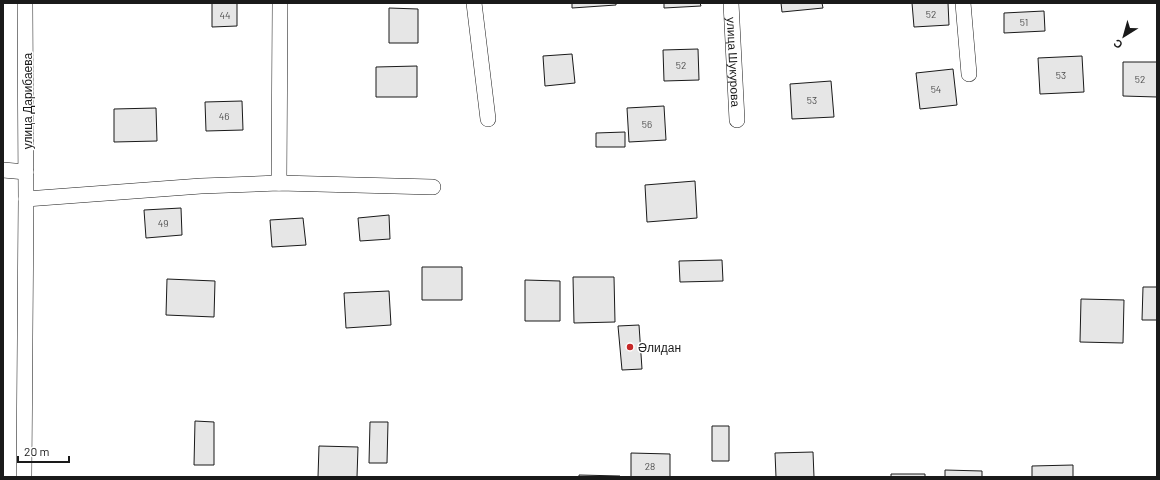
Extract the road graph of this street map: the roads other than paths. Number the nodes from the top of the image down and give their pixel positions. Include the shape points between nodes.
1 (25, 3) edge
2 (280, 3) edge
3 (474, 3) edge
4 (730, 3) edge
5 (963, 3) edge
6 (969, 74) dead end
7 (488, 119) dead end
8 (737, 120) dead end
9 (3, 170) edge
10 (26, 172) junction
11 (279, 183) junction
12 (433, 187) dead end
13 (26, 199) junction
14 (24, 477) edge

1 - 10 street, улица Дарибаева
2 - 11 street
3 - 7 street
4 - 8 street, улица Шукурова
5 - 6 street
9 - 10 street
10 - 13 street, улица Дарибаева
11 - 12 street
11 - 13 street
13 - 14 street, улица Дарибаева

